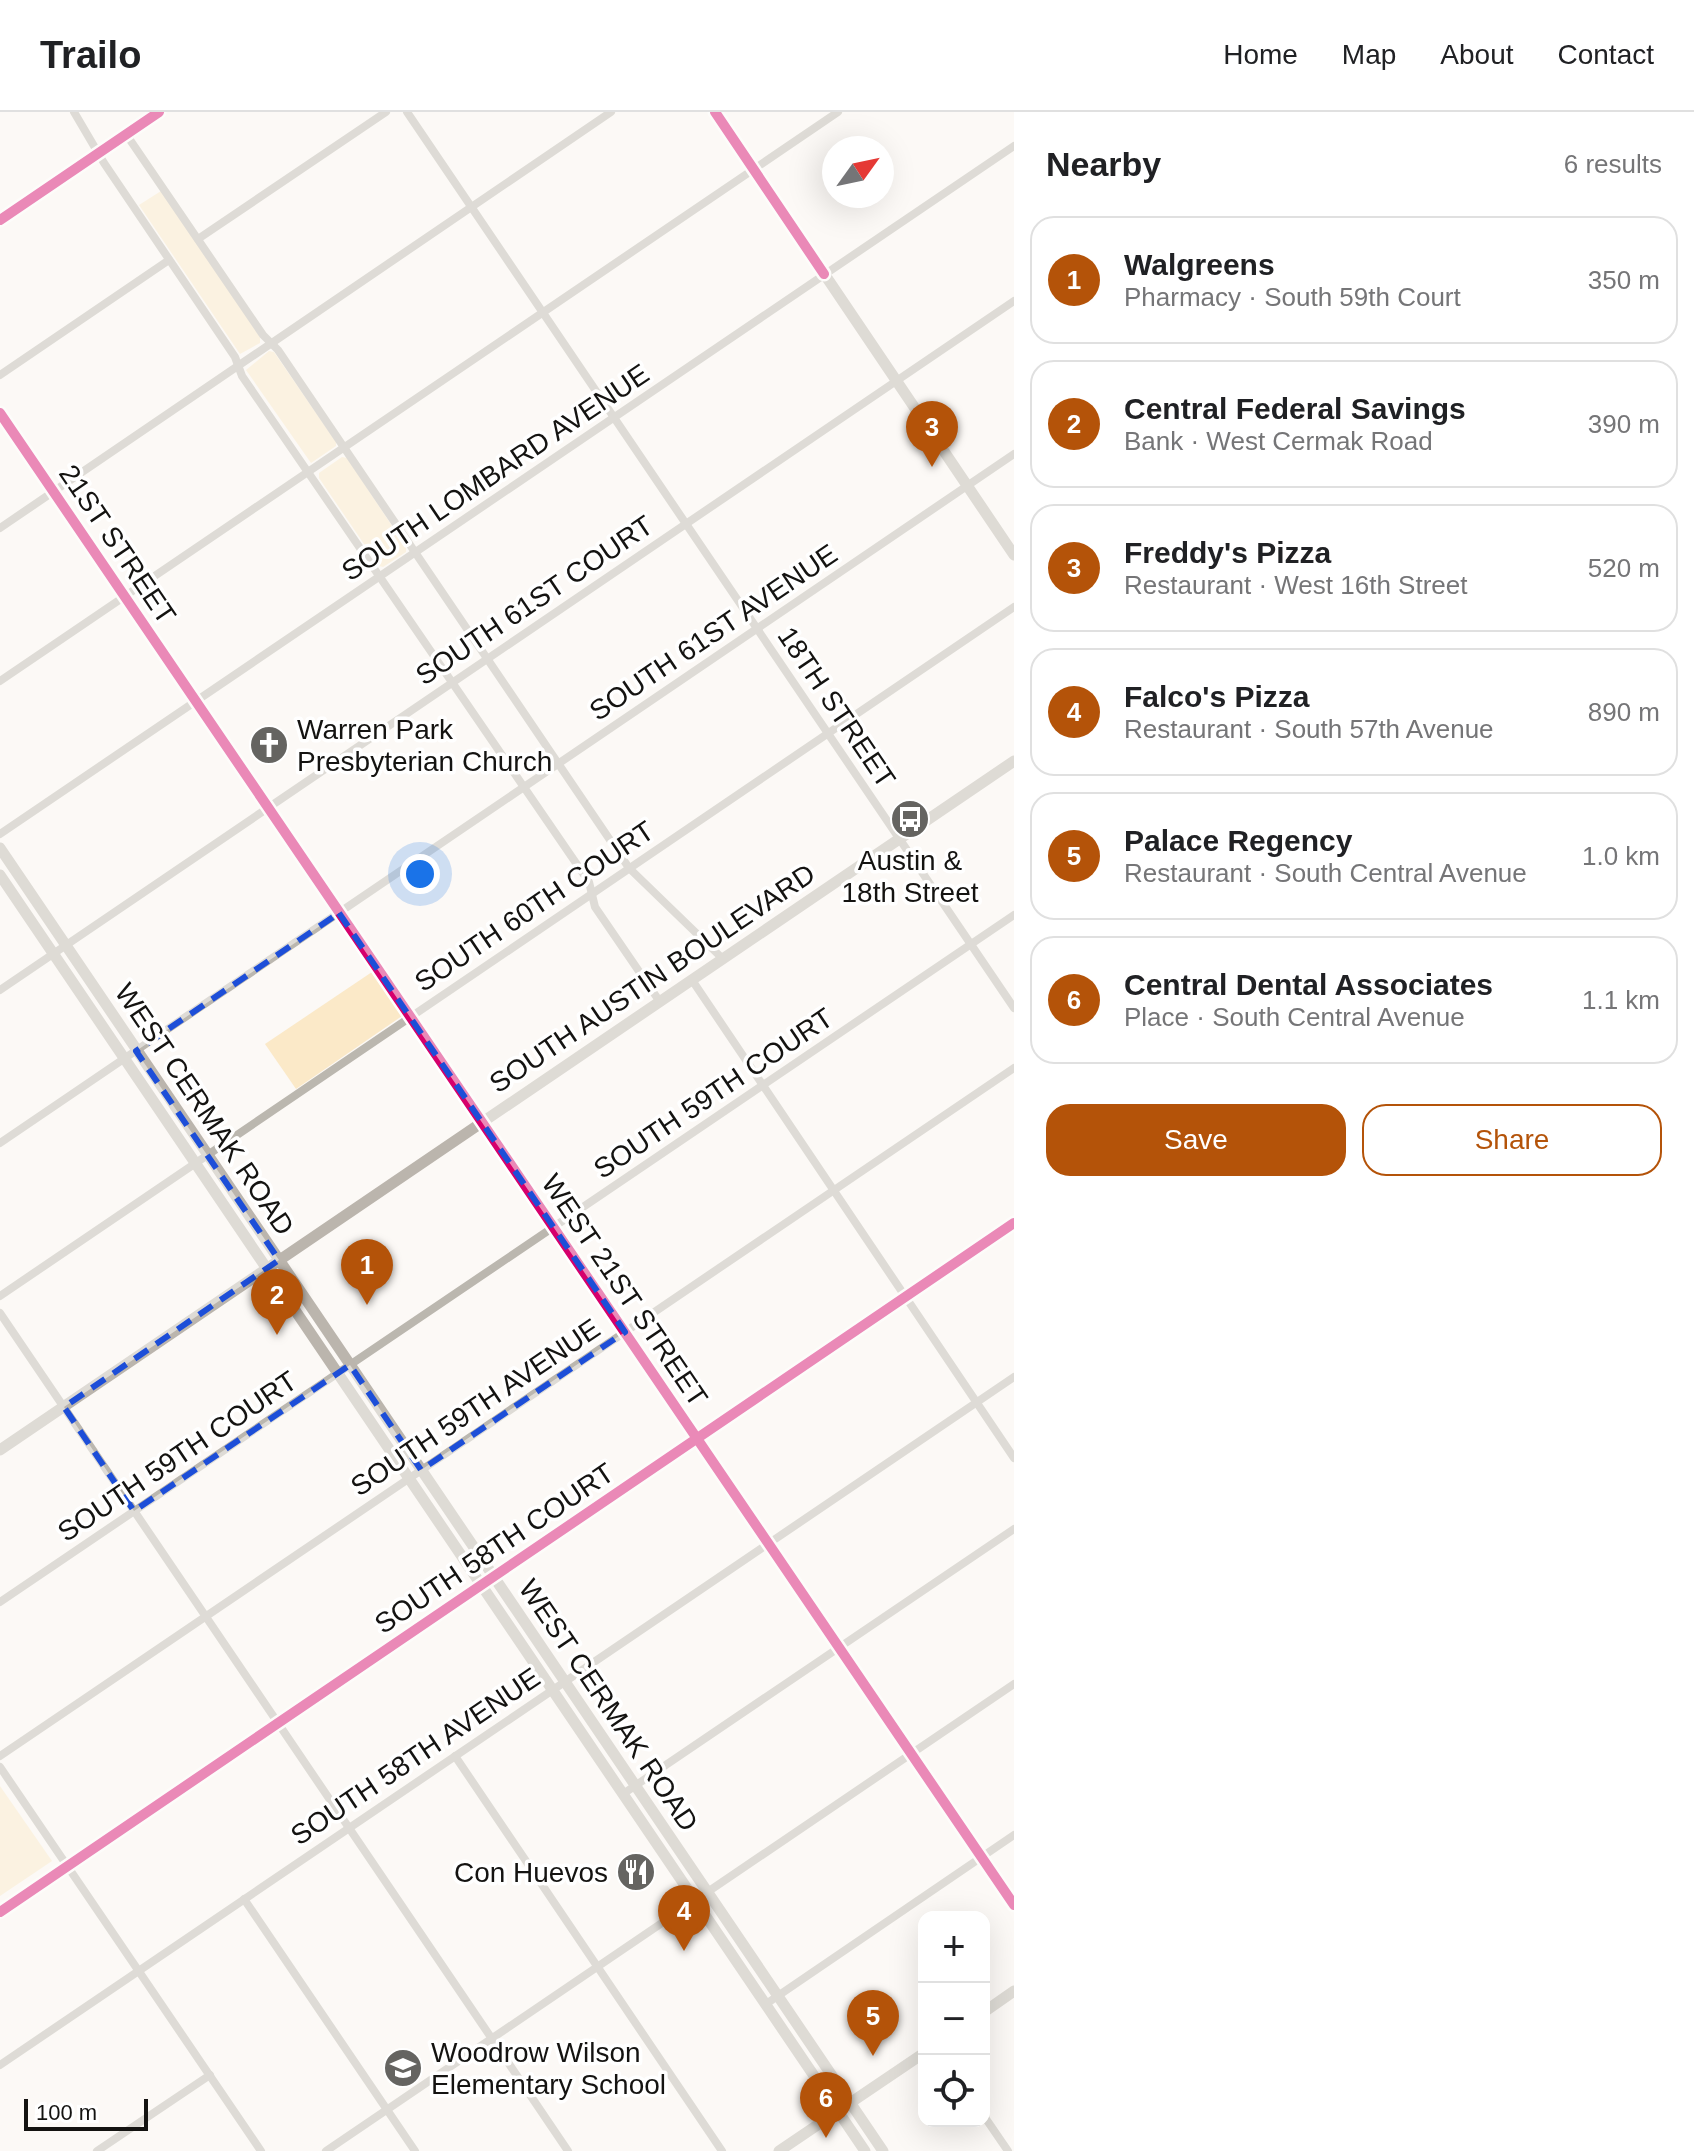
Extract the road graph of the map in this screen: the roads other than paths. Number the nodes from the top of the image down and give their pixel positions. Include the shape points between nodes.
1 (74, 112) edge
2 (159, 112) edge
3 (386, 112) edge
4 (407, 112) edge
5 (611, 112) edge
6 (715, 112) edge
7 (838, 112) edge
8 (126, 134) junction
9 (1014, 146) edge
10 (99, 153) junction
11 (753, 169) junction
12 (472, 207) junction
13 (0, 220) edge
14 (198, 239) junction
15 (169, 260) junction
16 (824, 274) junction
17 (1014, 301) edge
18 (543, 312) junction
19 (271, 343) junction
20 (238, 366) junction
21 (0, 375) edge
22 (896, 381) junction
23 (0, 413) edge
24 (614, 417) junction
25 (344, 448) junction
26 (1014, 454) edge
27 (308, 472) junction
28 (967, 486) junction
29 (53, 491) junction
30 (686, 524) junction
31 (0, 528) edge
32 (415, 552) junction
33 (1014, 555) edge
34 (380, 576) junction
35 (125, 597) junction
36 (1014, 607) edge
37 (757, 629) junction
38 (487, 659) junction
39 (0, 681) edge
40 (453, 682) junction
41 (196, 701) junction
42 (828, 733) junction
43 (1014, 761) edge
44 (558, 764) junction
45 (524, 787) junction
46 (268, 808) junction
47 (0, 834) edge
48 (900, 839) junction
49 (0, 848) edge
50 (629, 868) junction
51 (0, 875) edge
52 (594, 892) junction
53 (339, 913) junction
54 (1014, 915) edge
55 (971, 944) junction
56 (66, 945) junction
57 (54, 953) junction
58 (723, 959) junction
59 (692, 980) junction
60 (0, 990) edge
61 (660, 1002) junction
62 (1014, 1008) edge
63 (410, 1017) junction
64 (136, 1051) junction
65 (125, 1058) junction
66 (1014, 1068) edge
67 (763, 1086) junction
68 (482, 1122) junction
69 (0, 1143) edge
70 (207, 1155) junction
71 (196, 1163) junction
72 (834, 1191) junction
73 (1014, 1223) edge
74 (553, 1227) junction
75 (279, 1260) junction
76 (267, 1268) junction
77 (0, 1296) edge
78 (905, 1297) junction
79 (0, 1313) edge
80 (625, 1332) junction
81 (350, 1365) junction
82 (339, 1373) junction
83 (1014, 1377) edge
84 (977, 1402) junction
85 (64, 1407) junction
86 (697, 1439) junction
87 (0, 1450) edge
88 (1014, 1458) edge
89 (421, 1470) junction
90 (409, 1478) junction
91 (134, 1511) junction
92 (1014, 1529) edge
93 (768, 1544) junction
94 (494, 1577) junction
95 (482, 1585) junction
96 (0, 1602) edge
97 (206, 1617) junction
98 (839, 1648) junction
99 (565, 1682) junction
100 (1014, 1684) edge
101 (553, 1690) junction
102 (278, 1723) junction
103 (911, 1754) junction
104 (0, 1756) edge
105 (455, 1756) junction
106 (0, 1767) edge
107 (635, 1786) junction
108 (623, 1794) junction
109 (349, 1828) junction
110 (1014, 1835) edge
111 (982, 1857) junction
112 (67, 1866) junction
113 (708, 1892) junction
114 (244, 1899) junction
115 (696, 1900) junction
116 (1014, 1905) edge
117 (0, 1912) edge
118 (597, 1967) junction
119 (139, 1970) junction
120 (1014, 1991) edge
121 (777, 1996) junction
122 (766, 2004) junction
123 (990, 2008) edge
124 (492, 2039) junction
125 (921, 2055) edge
126 (0, 2065) edge
127 (210, 2075) junction
128 (850, 2103) junction
129 (387, 2110) junction
130 (838, 2111) junction
131 (990, 2124) edge
132 (1014, 2145) edge
133 (1008, 2150) edge
134 (97, 2151) edge
135 (261, 2151) edge
136 (326, 2151) edge
137 (415, 2151) edge
138 (568, 2151) edge
139 (722, 2151) edge
140 (779, 2151) edge
141 (865, 2151) edge
142 (883, 2151) edge

1 - 10 street
2 - 8 main road
3 - 14 street
4 - 12 street, 18TH STREET
5 - 12 street
6 - 11 main road
7 - 11 street
8 - 10 main road
8 - 14 street
9 - 16 street, SOUTH LOMBARD AVENUE
10 - 13 main road
10 - 15 street
11 - 16 main road
11 - 18 street
12 - 18 street, 18TH STREET
12 - 19 street
14 - 19 street
15 - 20 street
15 - 21 street
16 - 22 main road
16 - 24 street, SOUTH LOMBARD AVENUE
17 - 22 street, SOUTH 61ST COURT
18 - 24 street, 18TH STREET
18 - 25 street
19 - 20 street
19 - 25 street
20 - 27 street
20 - 29 street
22 - 28 main road
22 - 30 street, SOUTH 61ST COURT
23 - 29 street, 21ST STREET
24 - 30 street, 18TH STREET
24 - 32 street, SOUTH LOMBARD AVENUE
25 - 27 street
25 - 32 street
26 - 28 street, SOUTH 61ST AVENUE
27 - 34 street
27 - 35 street
28 - 33 main road
28 - 37 street, SOUTH 61ST AVENUE
29 - 31 street
29 - 35 street, 21ST STREET
30 - 37 street, 18TH STREET
30 - 38 street, SOUTH 61ST COURT
32 - 34 street, SOUTH LOMBARD AVENUE
32 - 38 street
34 - 40 street
34 - 41 street, SOUTH LOMBARD AVENUE
35 - 39 street
35 - 41 street, 21ST STREET
36 - 42 street, SOUTH 60TH COURT
37 - 42 street, 18TH STREET
37 - 44 street, SOUTH 61ST AVENUE
38 - 40 street, SOUTH 61ST COURT
38 - 44 street
40 - 45 street
40 - 46 street, SOUTH 61ST COURT
41 - 46 street, WEST 21ST STREET
41 - 47 street, SOUTH LOMBARD AVENUE
42 - 48 street, 18TH STREET
42 - 50 street, SOUTH 60TH COURT
43 - 48 main road, SOUTH AUSTIN BOULEVARD
44 - 45 street, SOUTH 61ST AVENUE
44 - 50 street
45 - 52 street
45 - 53 street, SOUTH 61ST AVENUE
46 - 53 street, WEST 21ST STREET
46 - 56 street, SOUTH 61ST COURT
48 - 55 street, 18TH STREET
48 - 58 main road, SOUTH AUSTIN BOULEVARD
49 - 56 main road, WEST CERMAK ROAD
50 - 52 street, SOUTH 60TH COURT
50 - 58 street
51 - 57 main road, WEST CERMAK ROAD
52 - 61 street via 595,907
52 - 63 street, SOUTH 60TH COURT
53 - 63 street, WEST 21ST STREET
53 - 64 street, SOUTH 61ST AVENUE
54 - 55 street, SOUTH 59TH COURT
55 - 62 street, 18TH STREET
55 - 67 street, SOUTH 59TH COURT
56 - 57 street, SOUTH 61ST COURT
56 - 64 main road, WEST CERMAK ROAD
57 - 60 street, SOUTH 61ST COURT
57 - 65 main road, WEST CERMAK ROAD
58 - 59 main road, SOUTH AUSTIN BOULEVARD
59 - 61 main road, SOUTH AUSTIN BOULEVARD
59 - 67 street
61 - 68 main road, SOUTH AUSTIN BOULEVARD
63 - 68 street, WEST 21ST STREET
63 - 70 street, SOUTH 60TH COURT
64 - 65 street, SOUTH 61ST AVENUE
64 - 70 main road, WEST CERMAK ROAD
65 - 69 street, SOUTH 61ST AVENUE
65 - 71 main road, WEST CERMAK ROAD
66 - 72 street, SOUTH 59TH AVENUE
67 - 72 street
67 - 74 street, SOUTH 59TH COURT
68 - 74 street, WEST 21ST STREET
68 - 75 main road, SOUTH AUSTIN BOULEVARD
70 - 71 street, SOUTH 60TH COURT
70 - 75 main road, WEST CERMAK ROAD
71 - 76 main road, WEST CERMAK ROAD
71 - 77 street, SOUTH 60TH COURT
72 - 78 street
72 - 80 street, SOUTH 59TH AVENUE
73 - 78 street, SOUTH 58TH COURT
74 - 80 street, WEST 21ST STREET
74 - 81 street, SOUTH 59TH COURT
75 - 76 main road, SOUTH AUSTIN BOULEVARD
75 - 81 main road, WEST CERMAK ROAD
76 - 82 main road, WEST CERMAK ROAD
76 - 85 main road, SOUTH AUSTIN BOULEVARD
78 - 84 street
78 - 86 street, SOUTH 58TH COURT
79 - 85 street
80 - 86 street, WEST 21ST STREET
80 - 89 street, SOUTH 59TH AVENUE
81 - 82 street, SOUTH 59TH COURT
81 - 89 main road, WEST CERMAK ROAD
82 - 90 main road, WEST CERMAK ROAD
82 - 91 street, SOUTH 59TH COURT
83 - 84 street, SOUTH 58TH AVENUE
84 - 88 street
84 - 93 street, SOUTH 58TH AVENUE
85 - 87 main road, SOUTH AUSTIN BOULEVARD
85 - 91 street
86 - 93 street, WEST 21ST STREET
86 - 94 street, SOUTH 58TH COURT
89 - 90 street, SOUTH 59TH AVENUE
89 - 94 main road, WEST CERMAK ROAD
90 - 95 main road, WEST CERMAK ROAD
90 - 97 street, SOUTH 59TH AVENUE
91 - 96 street, SOUTH 59TH COURT
91 - 97 street
92 - 98 street
93 - 98 street, WEST 21ST STREET
93 - 99 street, SOUTH 58TH AVENUE
94 - 95 street, SOUTH 58TH COURT
94 - 99 main road, WEST CERMAK ROAD
95 - 101 main road, WEST CERMAK ROAD
95 - 102 street, SOUTH 58TH COURT
97 - 102 street
97 - 104 street, SOUTH 59TH AVENUE
98 - 103 street, WEST 21ST STREET
98 - 107 street
99 - 101 street, SOUTH 58TH AVENUE
99 - 107 main road, WEST CERMAK ROAD
100 - 103 street
101 - 105 street, SOUTH 58TH AVENUE
101 - 108 main road, WEST CERMAK ROAD
102 - 109 street
102 - 112 street, SOUTH 58TH COURT
103 - 111 street, WEST 21ST STREET
103 - 113 street
105 - 109 street, SOUTH 58TH AVENUE
105 - 118 street
106 - 112 street
107 - 108 street
107 - 113 main road, WEST CERMAK ROAD
108 - 115 main road, WEST CERMAK ROAD
109 - 114 street, SOUTH 58TH AVENUE
109 - 124 street
110 - 111 street
111 - 116 street, WEST 21ST STREET
111 - 121 street
112 - 117 street, SOUTH 58TH COURT
112 - 119 street
113 - 115 street
113 - 121 main road, WEST CERMAK ROAD
114 - 119 street, SOUTH 58TH AVENUE
114 - 129 street
115 - 118 street
115 - 122 main road, WEST CERMAK ROAD
118 - 124 street
118 - 139 street
119 - 126 street, SOUTH 58TH AVENUE
119 - 127 street
120 - 123 main road
121 - 122 street
121 - 128 main road, WEST CERMAK ROAD
122 - 130 main road, WEST CERMAK ROAD
124 - 129 street
124 - 138 street
125 - 128 main road
127 - 134 street
127 - 135 street
128 - 130 main road
128 - 142 main road, WEST CERMAK ROAD
129 - 136 street
129 - 137 street
130 - 140 main road
130 - 141 main road, WEST CERMAK ROAD
131 - 133 street
132 - 133 street

